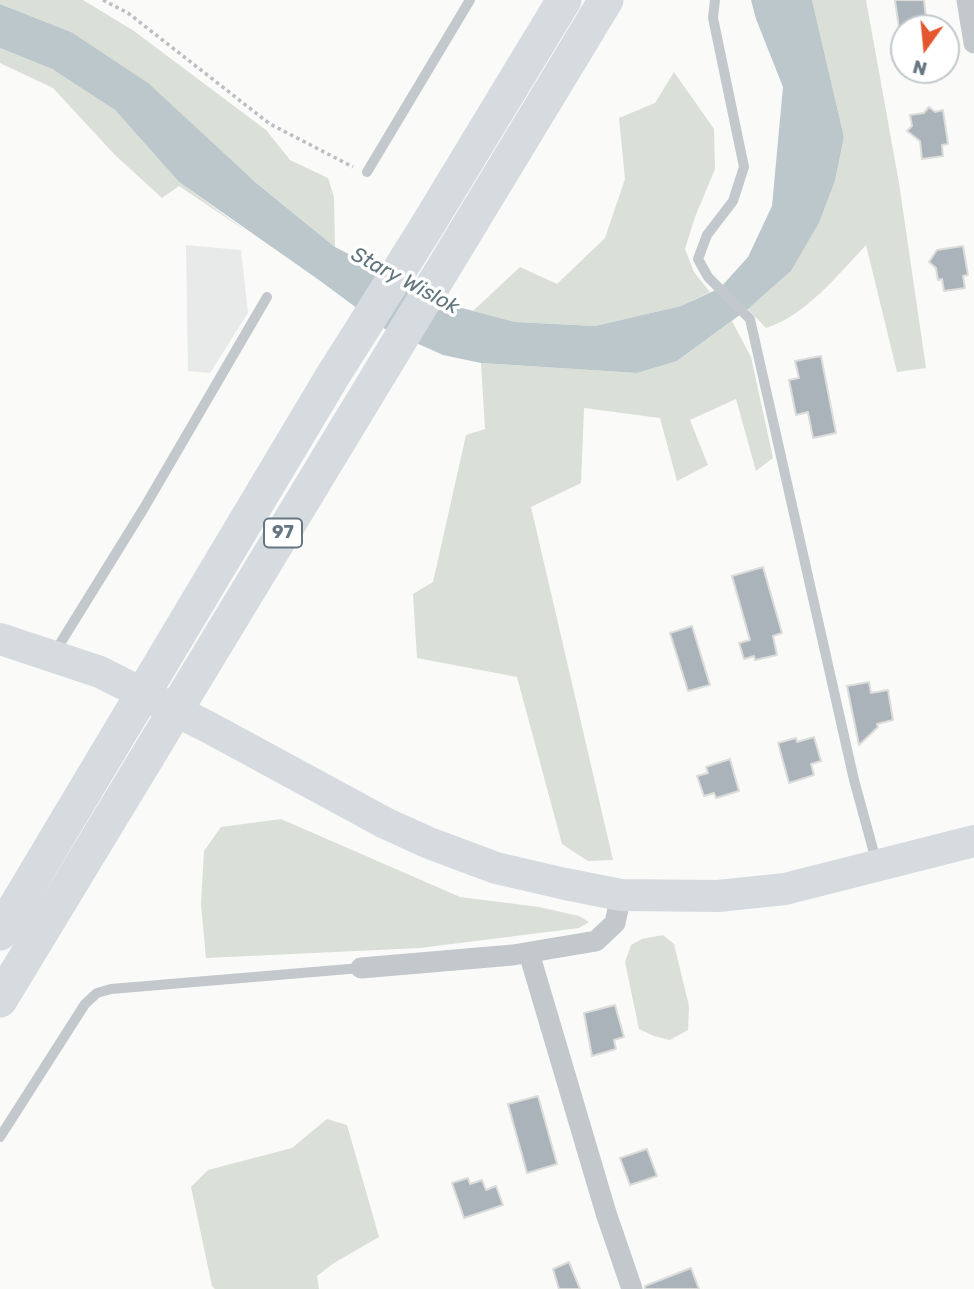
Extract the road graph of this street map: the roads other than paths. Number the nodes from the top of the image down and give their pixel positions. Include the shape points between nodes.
1 (470, 0) edge
2 (564, 0) edge
3 (606, 0) edge
4 (715, 0) edge
5 (967, 0) edge
6 (974, 43) edge
7 (367, 172) road end
8 (267, 297) dead end
9 (0, 639) edge
10 (53, 655) junction
11 (974, 841) edge
12 (878, 867) junction
13 (621, 895) junction
14 (0, 933) edge
15 (528, 953) junction
16 (361, 968) joint
17 (0, 1000) edge
18 (0, 1137) edge
19 (632, 1289) edge

1 - 7 lane
2 - 14 main road, 97 via 332,377
3 - 17 main road, 97
4 - 12 lane via 713,18 744,167 733,201 707,235 698,259 708,276 750,319 854,780
5 - 6 street
8 - 10 lane
9 - 10 street
10 - 13 street via 100,672 429,843 496,868
11 - 12 street
12 - 13 street via 772,890 705,897
13 - 15 street via 615,923 596,942
15 - 16 street
15 - 19 street
16 - 18 lane via 97,993 85,1004

